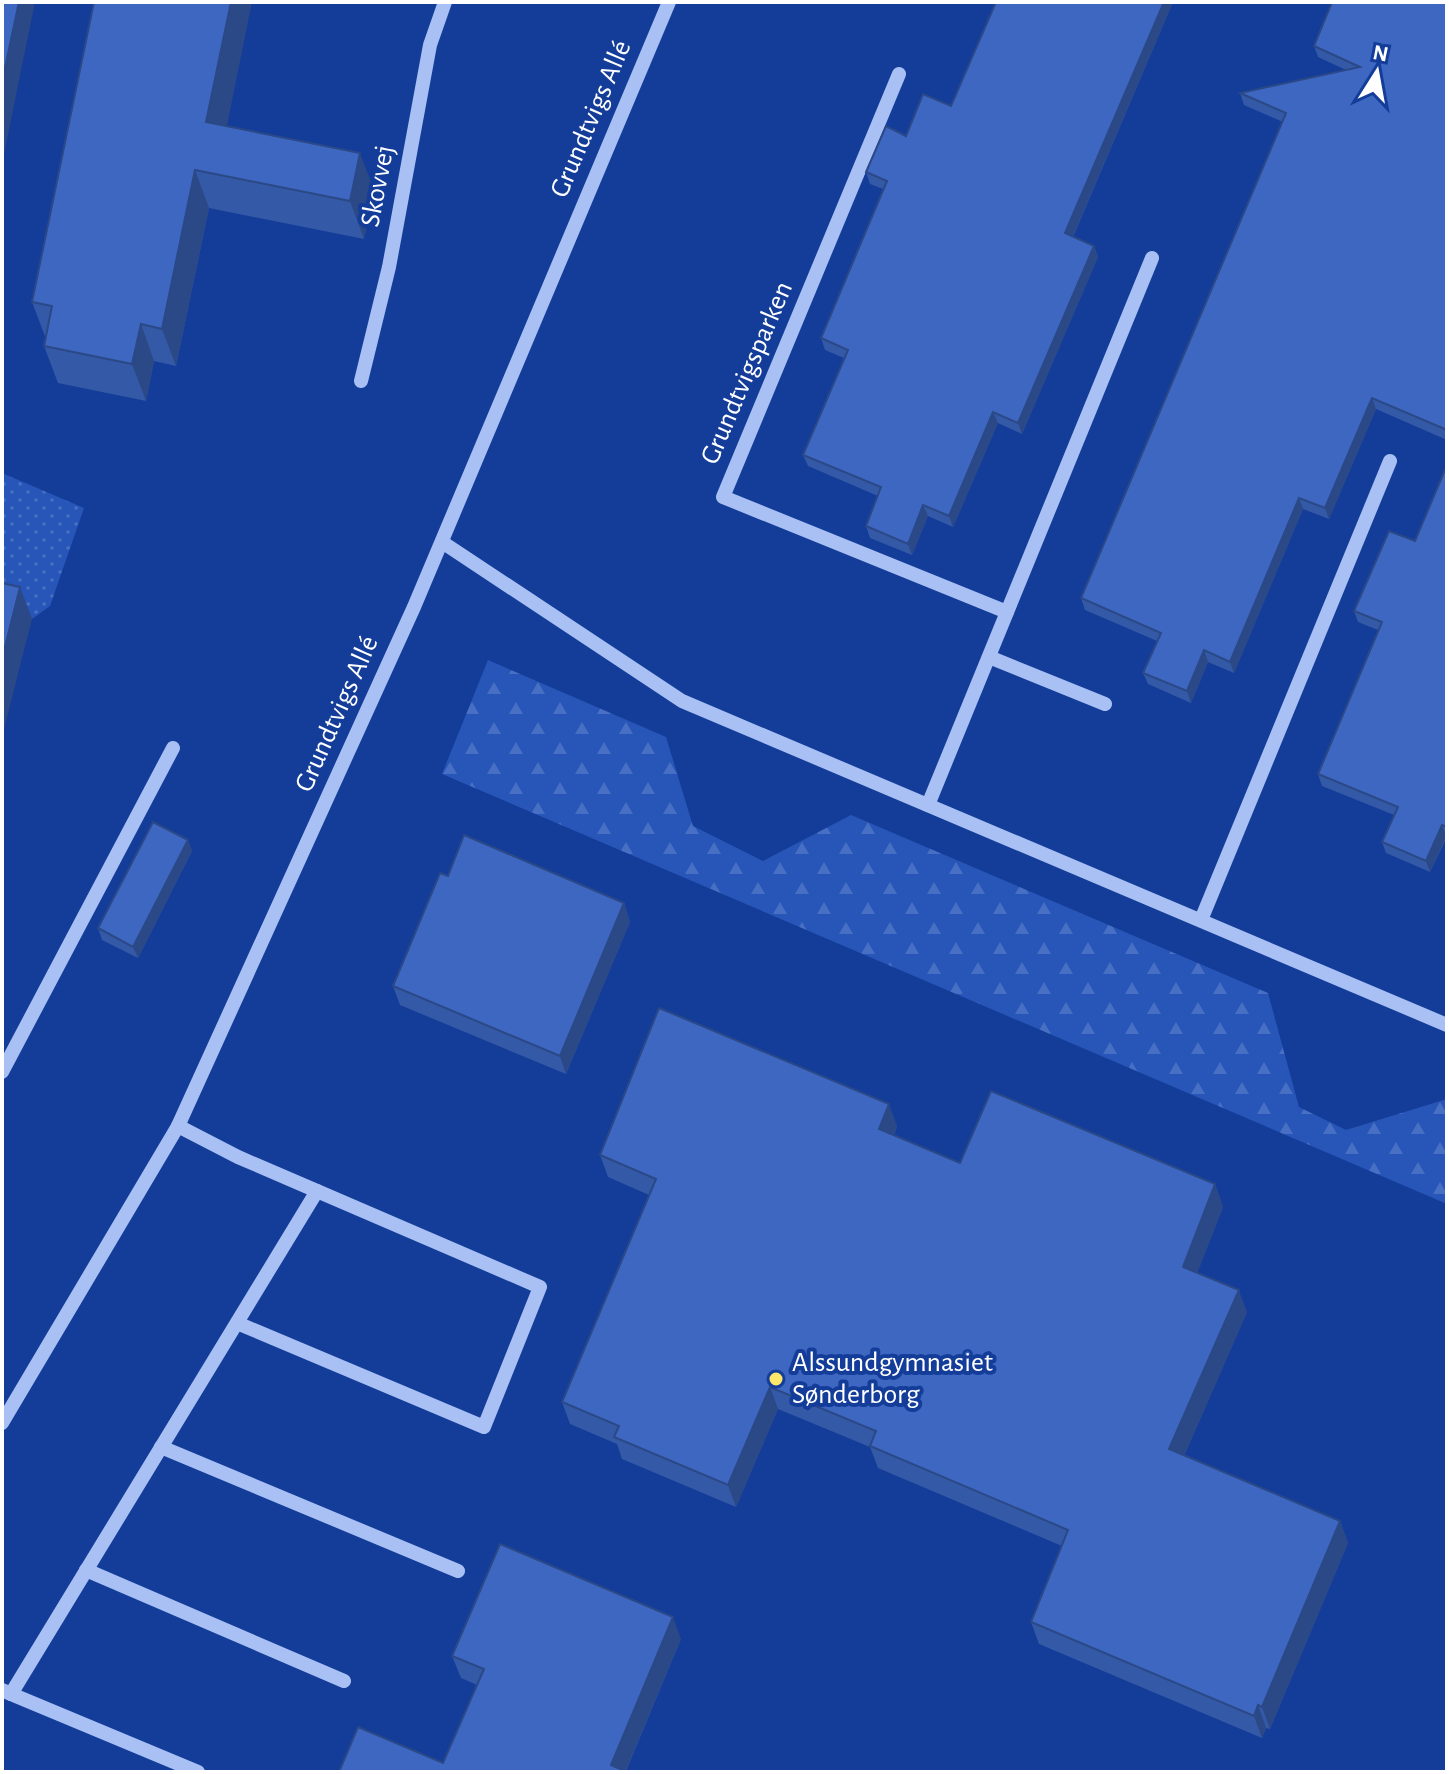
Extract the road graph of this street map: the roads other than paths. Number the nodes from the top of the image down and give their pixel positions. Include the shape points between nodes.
1 (445, 2) edge
2 (669, 2) edge
3 (899, 74) dead end
4 (1152, 258) dead end
5 (361, 381) dead end
6 (1390, 461) dead end
7 (442, 542) junction
8 (1007, 612) junction
9 (989, 657) junction
10 (1105, 704) dead end
11 (173, 748) dead end
12 (928, 805) junction
13 (1201, 920) junction
14 (1447, 1025) edge
15 (2, 1072) edge
16 (178, 1126) junction
17 (317, 1191) junction
18 (237, 1323) junction
19 (2, 1423) edge
20 (161, 1447) junction
21 (86, 1570) junction
22 (458, 1571) dead end
23 (344, 1681) dead end
24 (6, 1692) edge
25 (198, 1772) edge

1 - 5 street, Skovvej via 430,45 389,267
2 - 7 street, Grundtvigs Allé
3 - 8 street, Grundtvigsparken via 723,497
4 - 8 street
6 - 13 street
7 - 12 street via 682,701
7 - 16 street, Grundtvigs Allé
8 - 9 street
9 - 10 street
9 - 12 street
11 - 15 street
12 - 13 street
13 - 14 street
16 - 17 street
16 - 19 street, Grundtvigs Allé
17 - 18 street
17 - 18 street via 540,1287 484,1427
18 - 20 street
20 - 21 street
20 - 22 street
21 - 23 street
21 - 24 street
24 - 25 street

